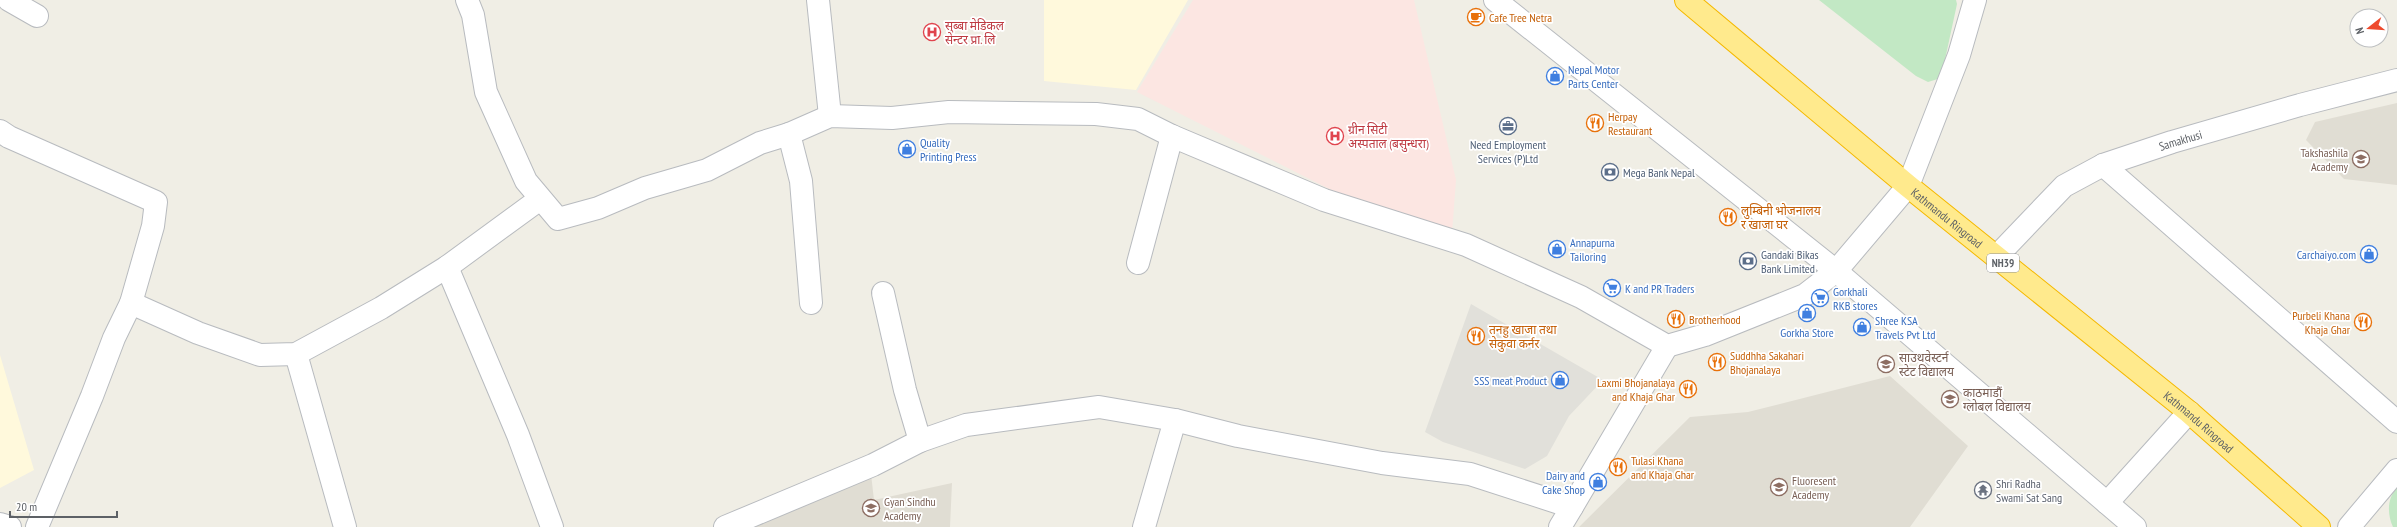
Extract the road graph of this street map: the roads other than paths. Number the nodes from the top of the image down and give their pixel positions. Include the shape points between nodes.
1 (9, 0) edge
2 (467, 0) edge
3 (818, 0) edge
4 (1495, 0) edge
5 (1686, 0) edge
6 (1975, 0) edge
7 (37, 16) dead end
8 (2397, 80) edge
9 (830, 116) junction
10 (0, 130) edge
11 (789, 134) junction
12 (1172, 136) junction
13 (2103, 165) junction
14 (1908, 186) junction
15 (540, 199) junction
16 (1996, 257) junction
17 (1138, 263) dead end
18 (447, 267) junction
19 (1836, 271) junction
20 (883, 293) dead end
21 (131, 303) junction
22 (811, 303) dead end
23 (1667, 346) junction
24 (296, 354) junction
25 (2189, 412) junction
26 (1175, 420) junction
27 (2397, 422) edge
28 (920, 441) junction
29 (2397, 470) edge
30 (2107, 503) junction
31 (1572, 506) junction
32 (0, 524) edge
33 (2309, 524) edge
34 (10, 527) edge
35 (37, 527) edge
36 (345, 527) edge
37 (552, 527) edge
38 (725, 527) edge
39 (1144, 527) edge
40 (1560, 527) edge
41 (2136, 527) edge
42 (2349, 527) edge

1 - 7 street
2 - 15 street via 473,15 486,92 526,181
3 - 9 street
4 - 19 street
5 - 14 highway, Kathmandu Ringroad / NH39
6 - 14 street via 1959,56
8 - 13 street, Samakhusi via 2172,142
9 - 11 street
9 - 12 street via 892,118 949,112 1096,114 1138,119
10 - 21 street via 9,137 156,202 153,226
11 - 15 street via 760,144 707,170 645,188 598,208 558,219
11 - 22 street via 801,181
12 - 17 street
12 - 23 street via 1324,200 1466,245 1580,297
13 - 16 street, Samakhusi via 2064,186
13 - 27 street
14 - 16 highway, Kathmandu Ringroad / NH39
14 - 19 street
15 - 18 street
16 - 25 highway, Kathmandu Ringroad / NH39
18 - 24 street via 381,308
18 - 37 street via 518,435
19 - 23 street via 1805,295 1704,335
19 - 30 street
20 - 28 street via 905,390
21 - 24 street via 198,333 260,355
21 - 35 street via 114,338
23 - 31 street
24 - 36 street
25 - 30 street
25 - 33 highway, Kathmandu Ringroad / NH39
26 - 28 street via 1099,406 966,425
26 - 31 street via 1238,436 1332,454 1470,474
26 - 39 street
28 - 38 street via 873,465
29 - 42 street
30 - 41 street
31 - 40 street
32 - 34 street

